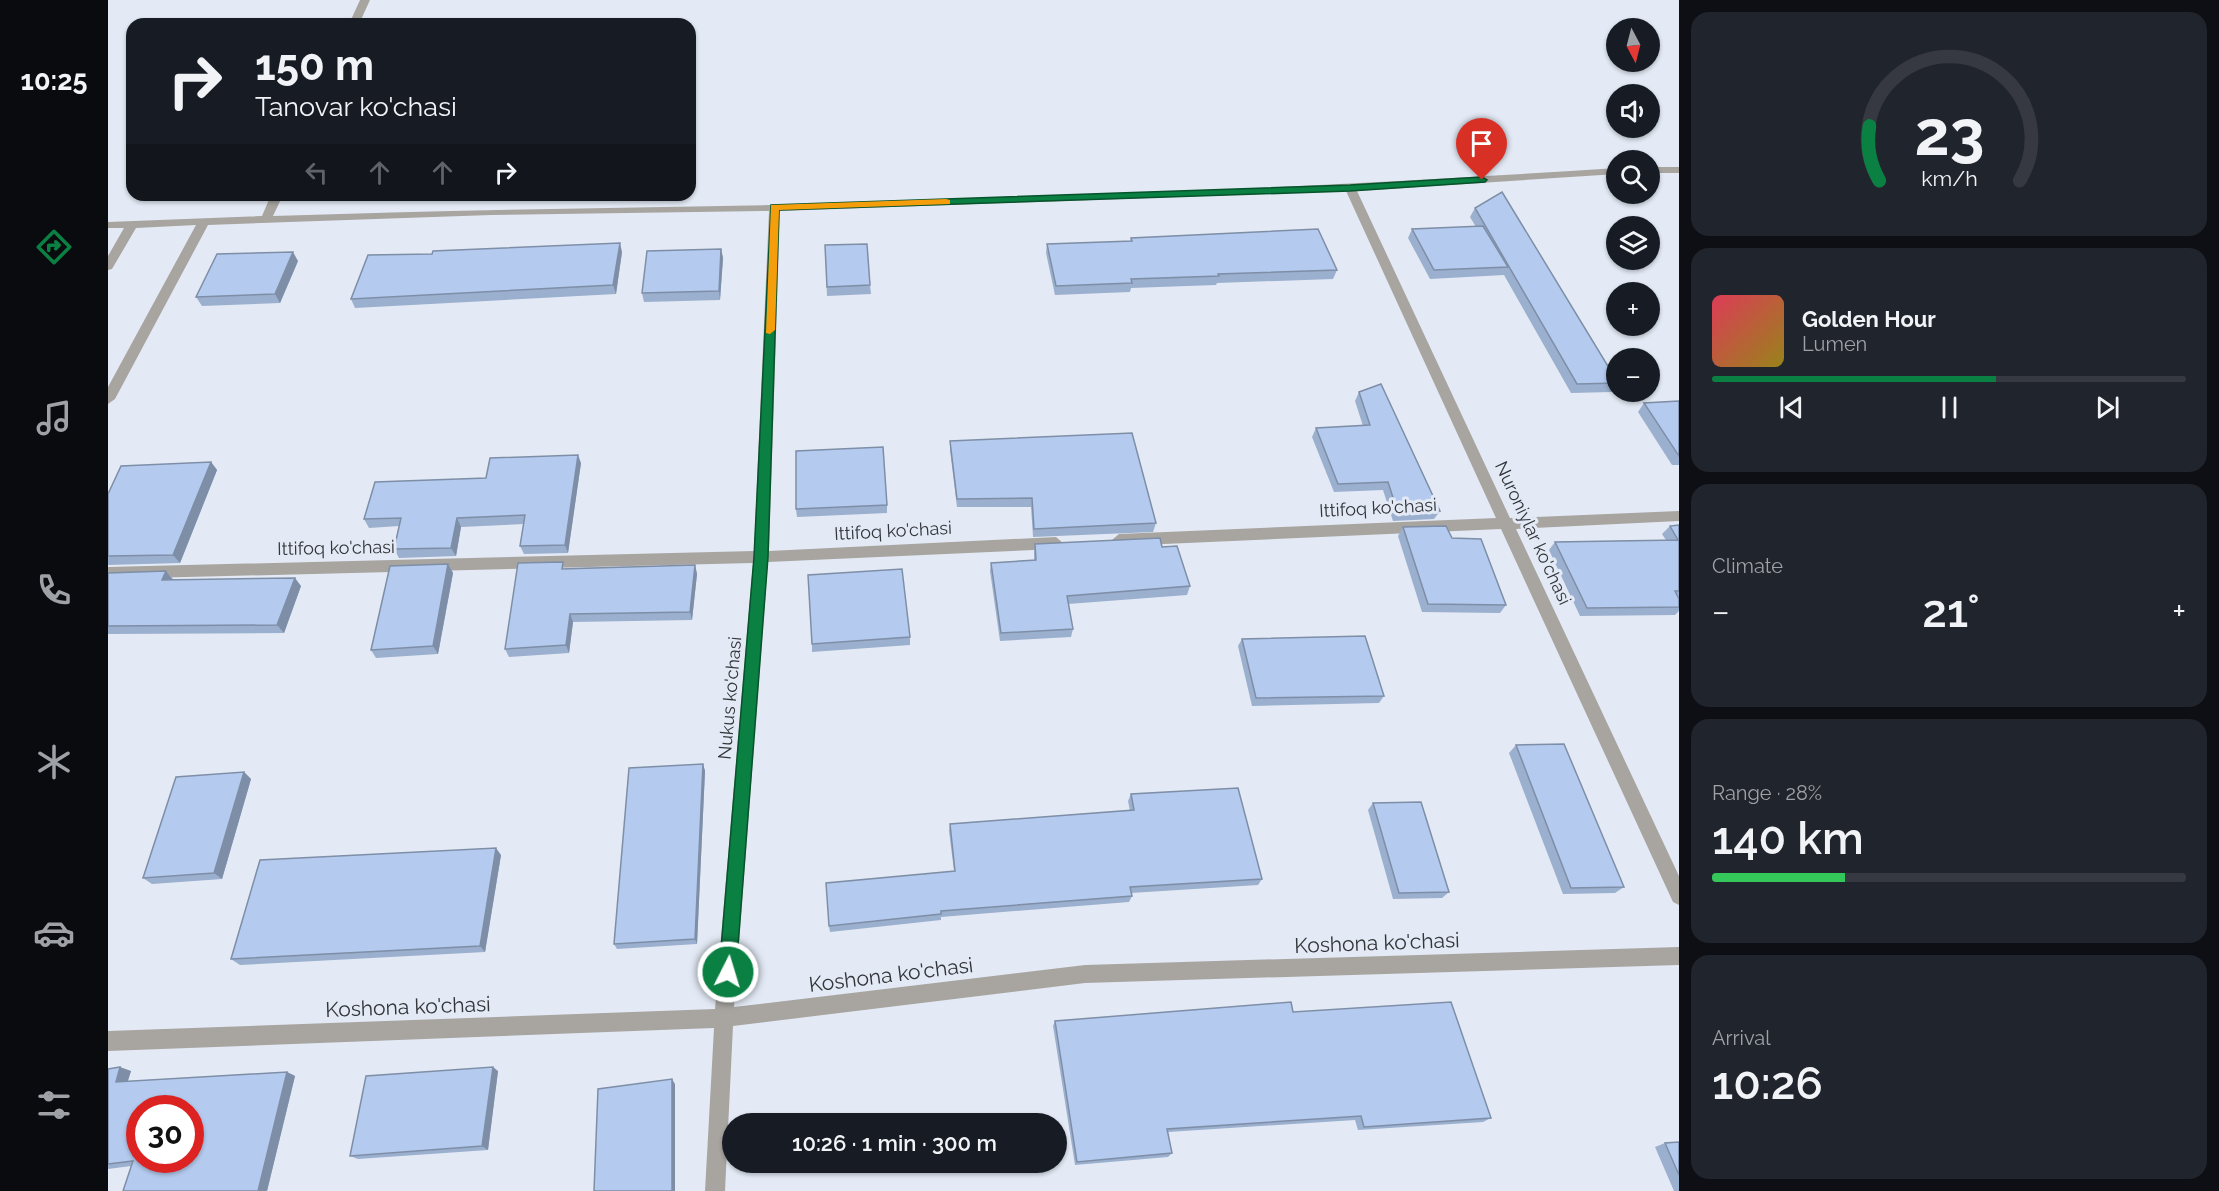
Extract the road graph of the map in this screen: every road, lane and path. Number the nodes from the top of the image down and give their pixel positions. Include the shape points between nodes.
1 (365, 0) edge
2 (357, 18) edge
3 (1660, 170) edge
4 (1679, 170) edge
5 (1606, 172) edge
6 (1350, 188) junction
7 (274, 201) edge
8 (774, 208) junction
9 (266, 220) junction
10 (204, 222) junction
11 (132, 224) junction
12 (108, 225) edge
13 (108, 266) edge
14 (108, 399) edge
15 (1679, 516) edge
16 (1507, 522) junction
17 (1104, 541) edge
18 (1069, 543) edge
19 (761, 557) junction
20 (108, 573) edge
21 (1679, 896) edge
22 (1679, 956) edge
23 (724, 1018) junction
24 (108, 1041) edge
25 (715, 1191) edge

1 - 2 street
3 - 4 street
5 - 6 street
6 - 8 street
6 - 16 street, Nuroniylar ko'chasi
7 - 9 street
8 - 9 street
8 - 19 street, Nukus ko'chasi
9 - 10 street
10 - 11 street
10 - 14 street
11 - 12 street
11 - 13 street
15 - 16 street, Ittifoq ko'chasi
16 - 17 street, Ittifoq ko'chasi
16 - 21 street, Nuroniylar ko'chasi
18 - 19 street, Ittifoq ko'chasi
19 - 20 street, Ittifoq ko'chasi
19 - 23 street, Nukus ko'chasi
22 - 23 street, Koshona ko'chasi via 1085,975
23 - 24 street, Koshona ko'chasi
23 - 25 street, Nukus ko'chasi

